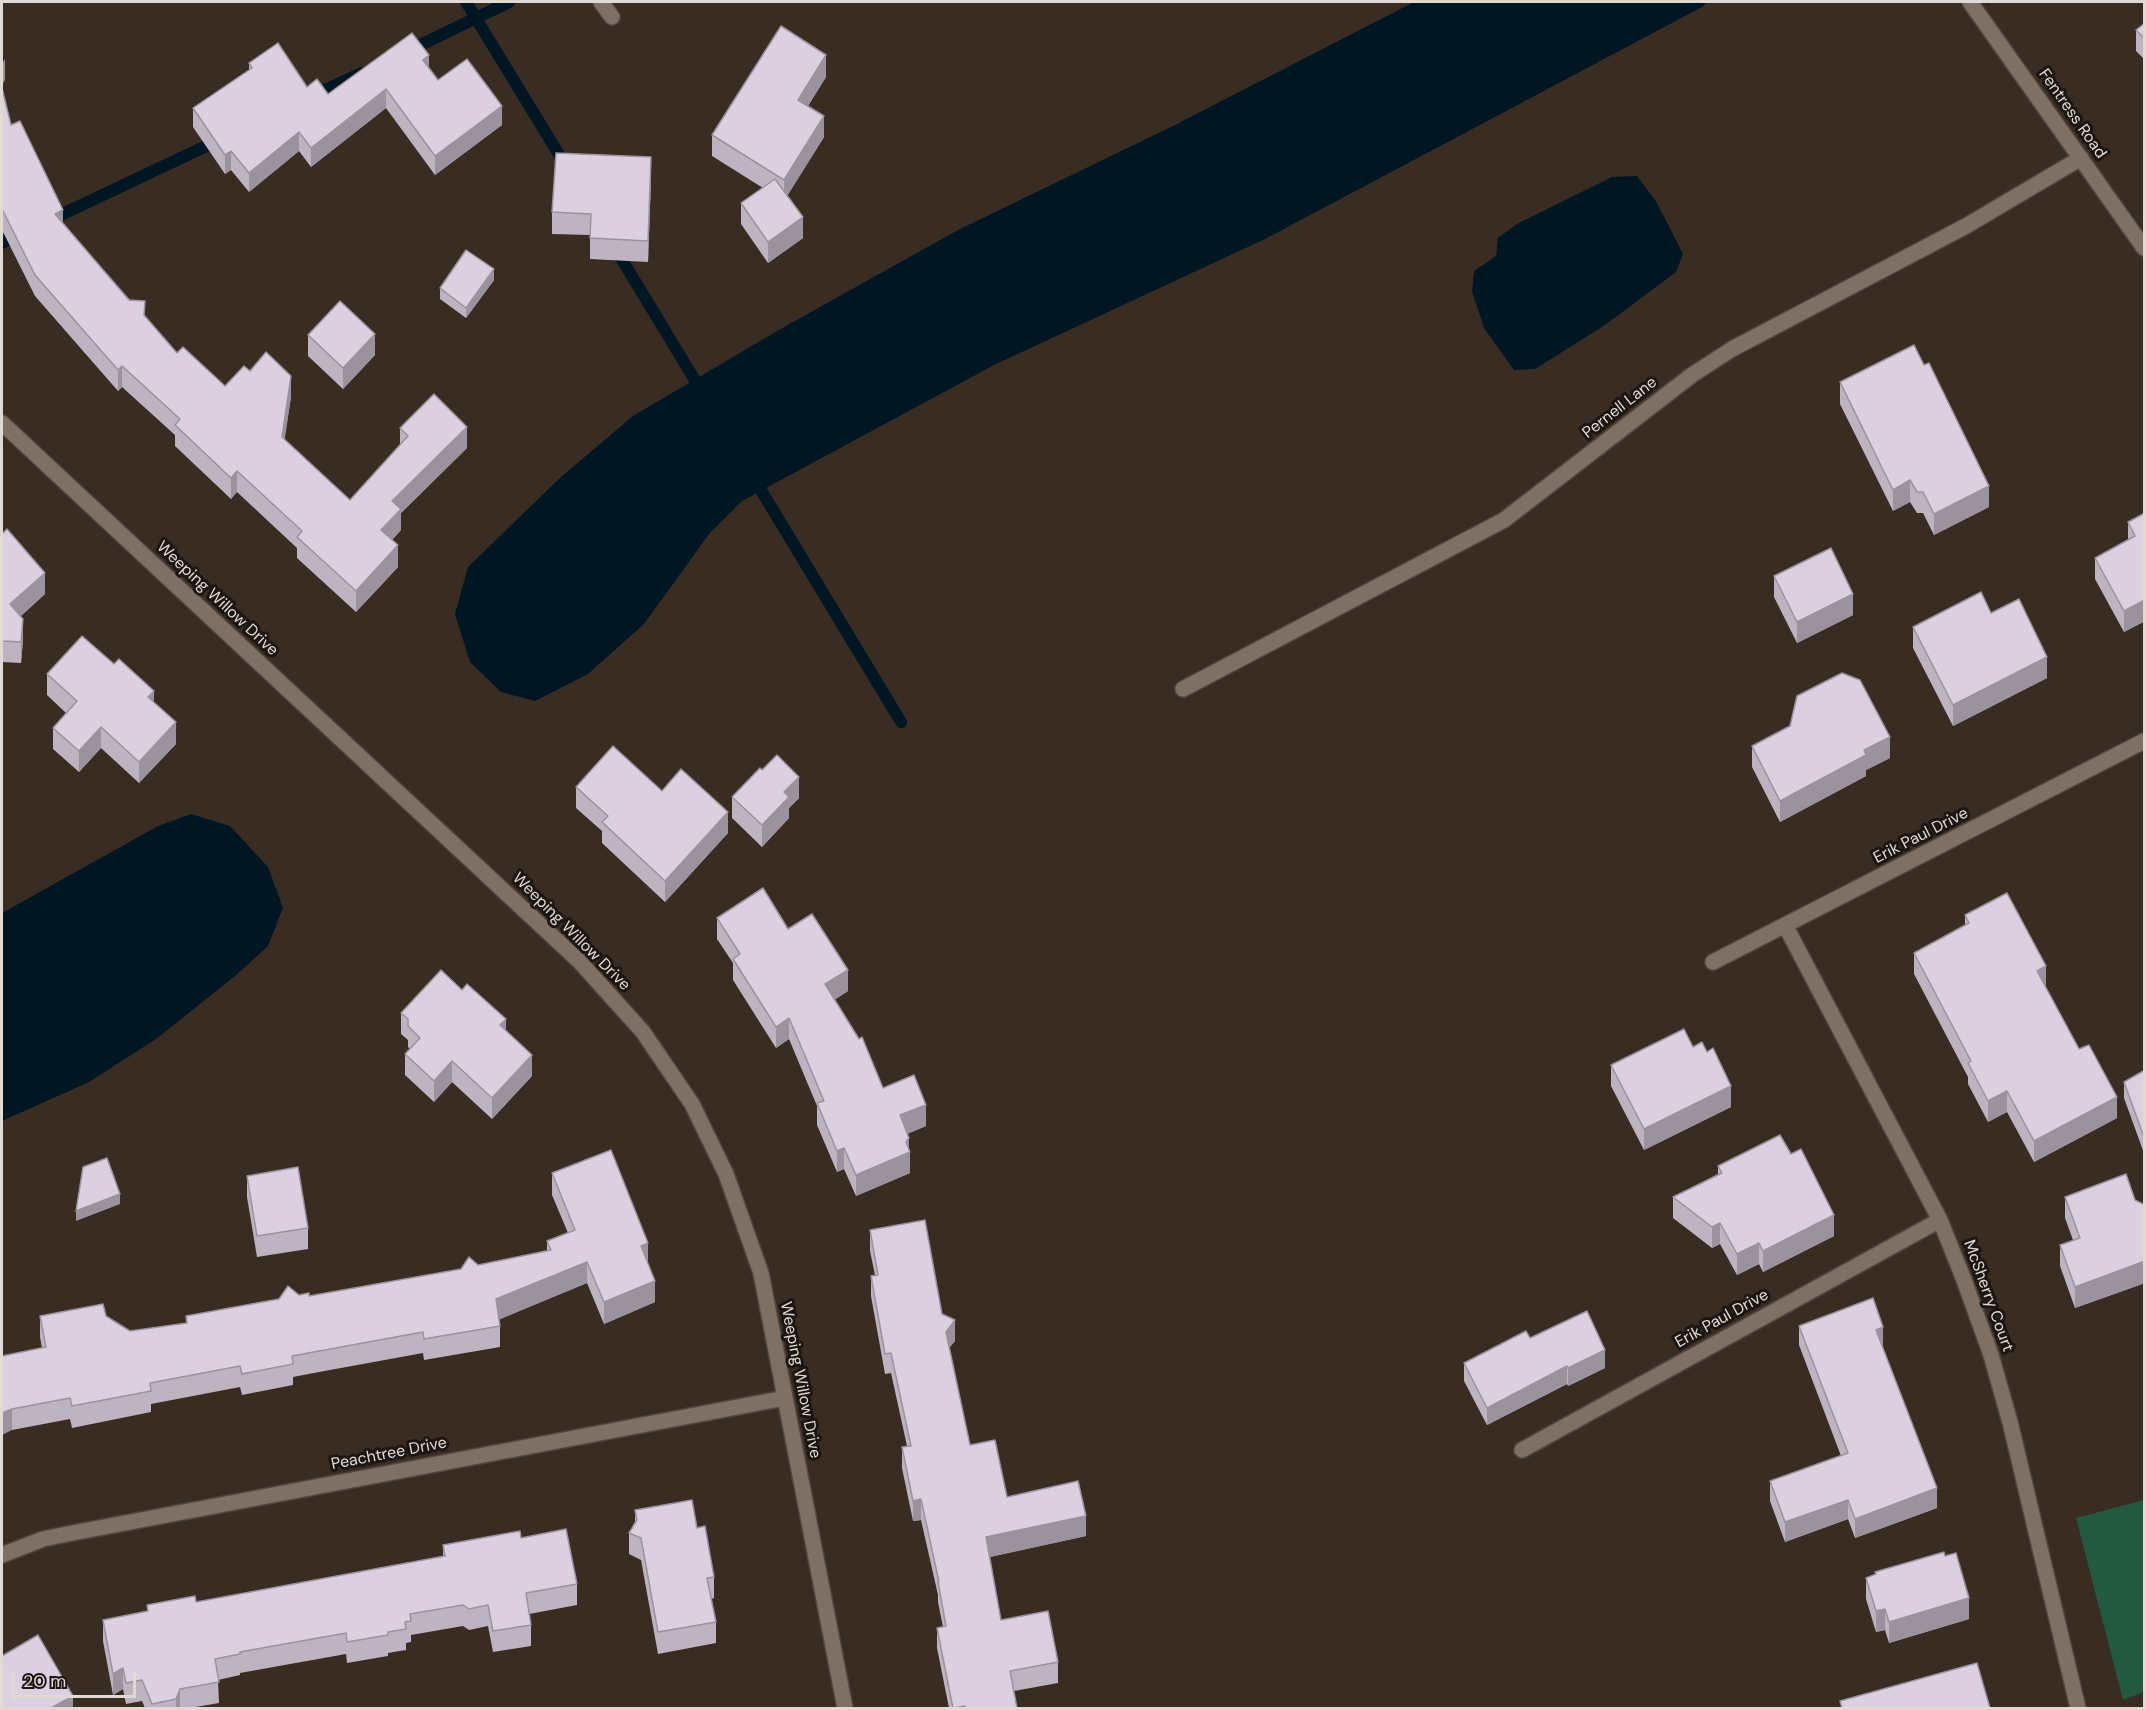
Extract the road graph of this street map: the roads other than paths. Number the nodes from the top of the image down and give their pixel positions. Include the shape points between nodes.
1 (601, 2) edge
2 (1970, 2) edge
3 (612, 17) dead end
4 (2081, 158) junction
5 (2145, 248) edge
6 (2, 423) edge
7 (1183, 689) dead end
8 (2145, 741) edge
9 (1785, 925) junction
10 (1713, 962) dead end
11 (1940, 1221) junction
12 (785, 1398) junction
13 (1522, 1450) dead end
14 (2, 1555) edge
15 (845, 1708) edge
16 (2078, 1708) edge

1 - 3 street
2 - 4 street, Fentress Road
4 - 5 street, Fentress Road
4 - 7 street, Pernell Lane via 1966,226 1732,349 1692,375 1504,520
6 - 12 street, Weeping Willow Drive via 580,962 644,1032 692,1104 726,1173 761,1273
8 - 9 street, Erik Paul Drive
9 - 10 street, Erik Paul Drive
9 - 11 street, McSherry Court
11 - 13 street, Erik Paul Drive
11 - 16 street, McSherry Court via 1988,1344
12 - 14 street, Peachtree Drive via 67,1534
12 - 15 street, Weeping Willow Drive

